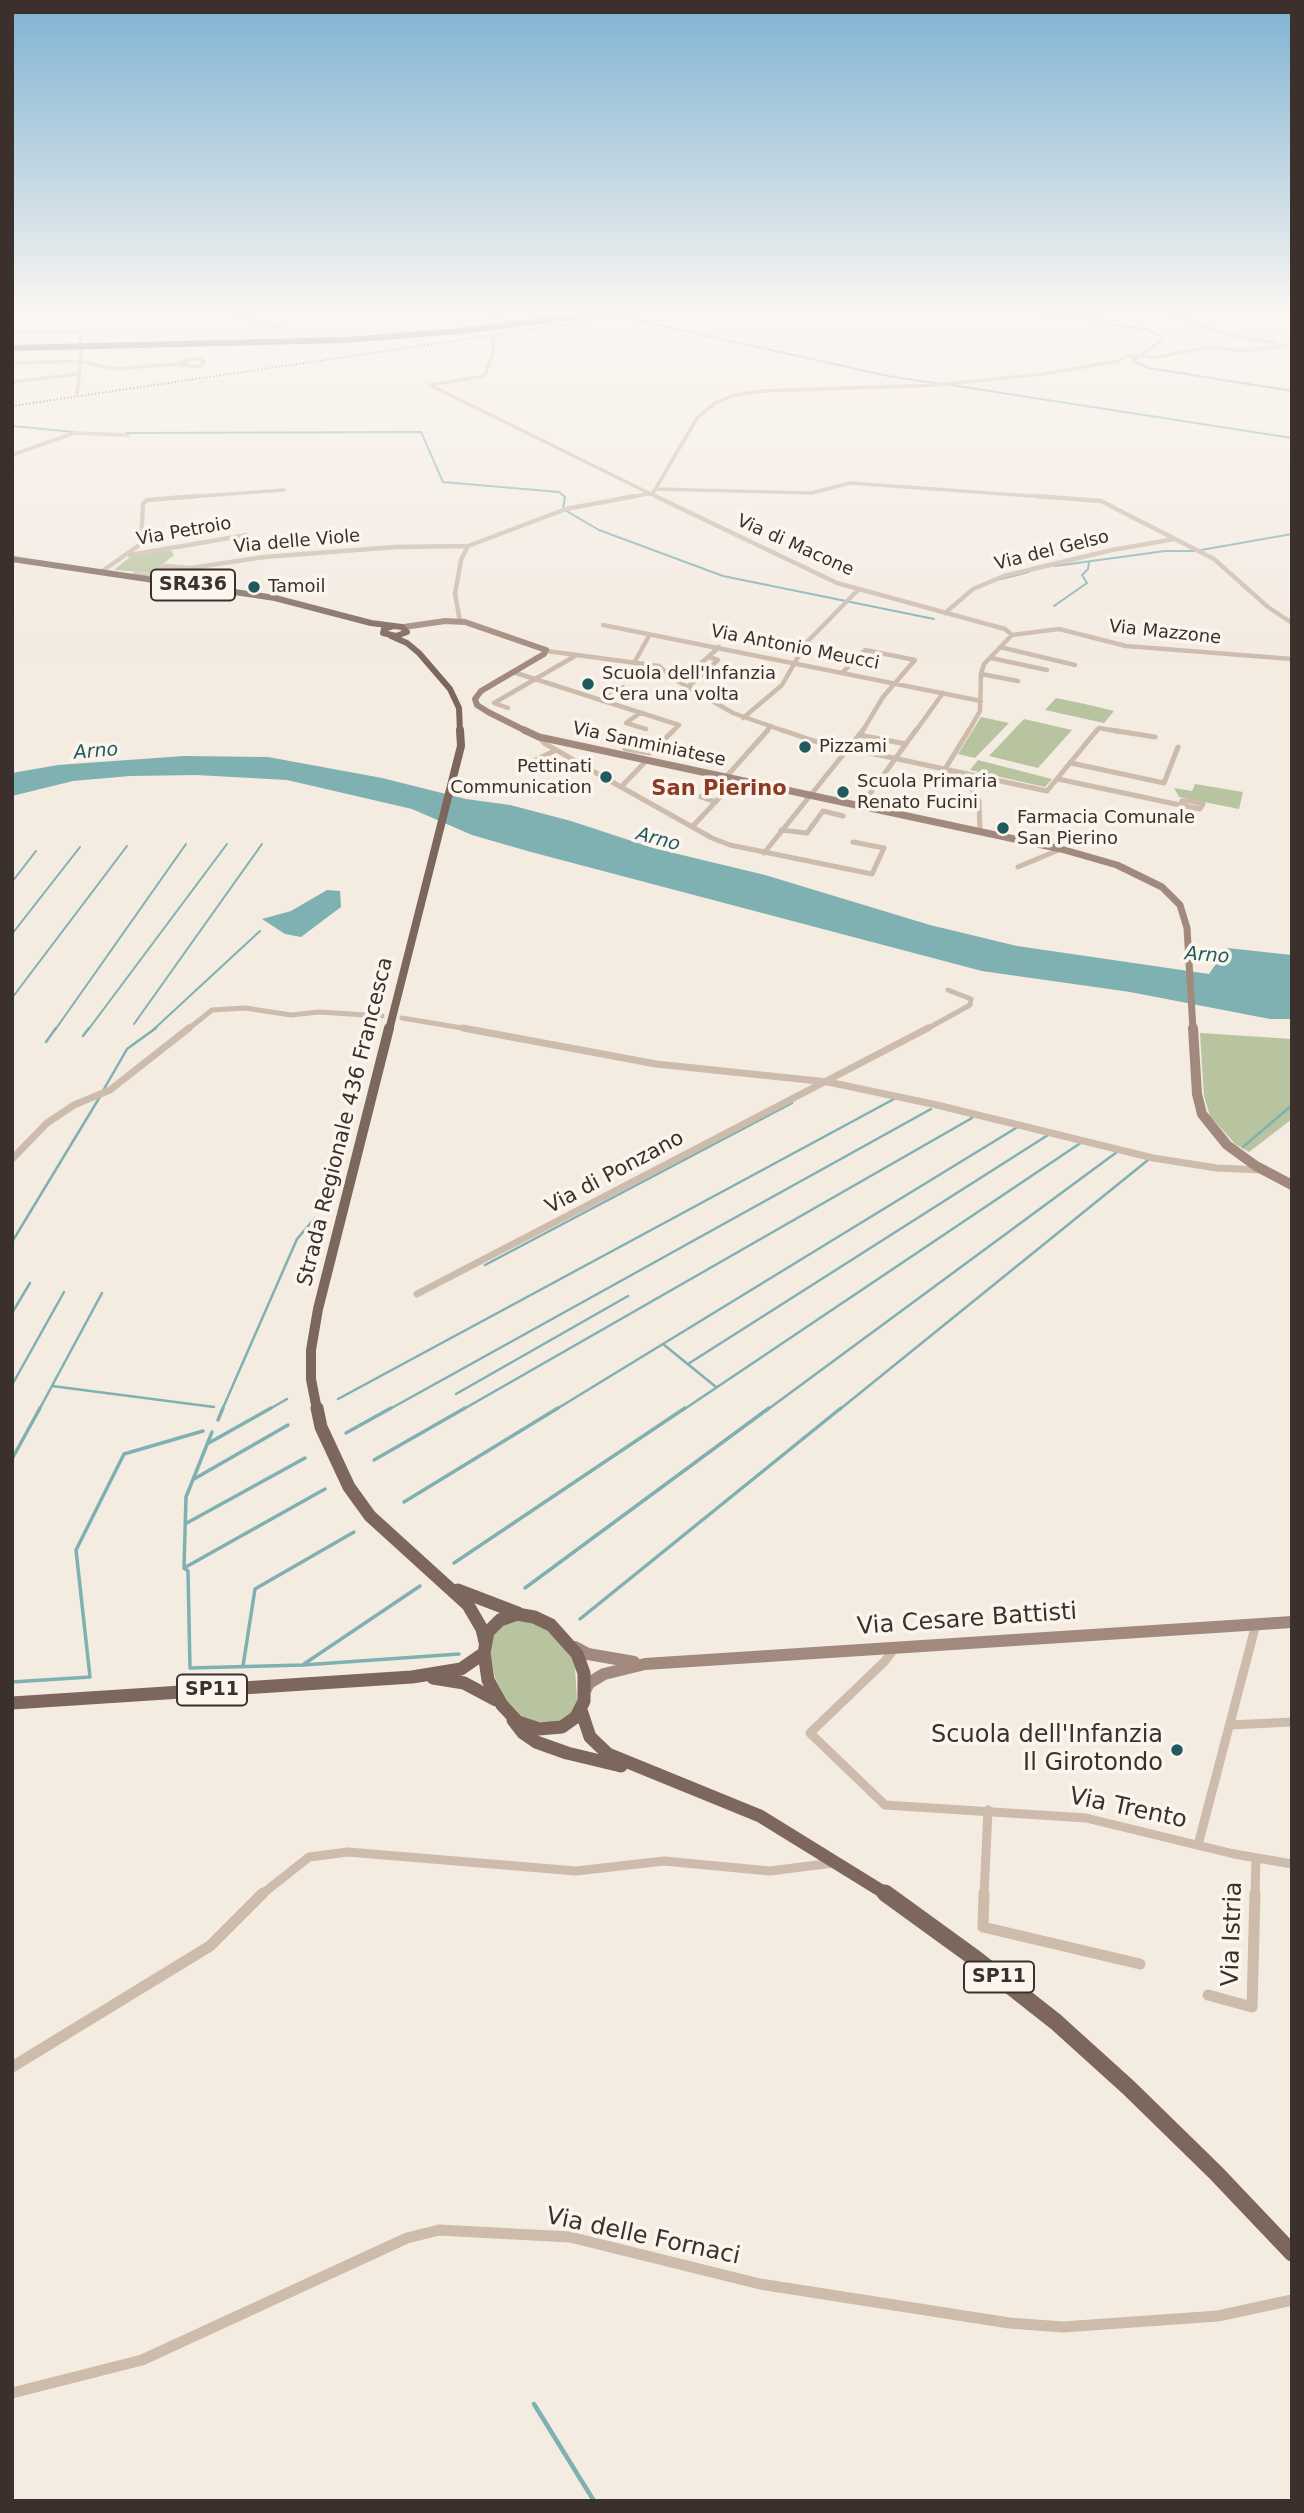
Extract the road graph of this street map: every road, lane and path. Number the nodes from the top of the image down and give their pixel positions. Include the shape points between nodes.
1 (519, 431) edge
2 (689, 431) edge
3 (128, 435) dead end
4 (12, 455) edge
5 (655, 489) junction
6 (284, 490) dead end
7 (649, 494) junction
8 (247, 535) dead end
9 (1175, 539) junction
10 (468, 546) junction
11 (127, 556) junction
12 (12, 559) edge
13 (101, 572) junction
14 (132, 577) junction
15 (858, 590) junction
16 (945, 613) junction
17 (460, 621) junction
18 (371, 622) junction
19 (1292, 623) edge
20 (603, 625) dead end
21 (394, 626) junction
22 (382, 631) junction
23 (405, 631) junction
24 (650, 634) junction
25 (1013, 635) junction
26 (391, 636) junction
27 (407, 643) junction
28 (719, 647) junction
29 (1000, 648) junction
30 (547, 651) junction
31 (575, 656) junction
32 (709, 657) junction
33 (990, 658) junction
34 (1292, 659) edge
35 (795, 662) junction
36 (634, 663) junction
37 (1075, 665) dead end
38 (1047, 670) dead end
39 (706, 671) junction
40 (513, 672) junction
41 (843, 672) junction
42 (981, 674) junction
43 (535, 679) junction
44 (1018, 681) dead end
45 (895, 683) junction
46 (689, 686) junction
47 (622, 687) dead end
48 (943, 693) junction
49 (602, 701) junction
50 (981, 701) junction
51 (508, 708) dead end
52 (640, 713) junction
53 (744, 718) junction
54 (771, 726) junction
55 (646, 729) dead end
56 (859, 735) junction
57 (539, 737) junction
58 (1154, 737) dead end
59 (906, 744) junction
60 (1178, 747) dead end
61 (625, 748) dead end
62 (556, 750) junction
63 (849, 750) junction
64 (894, 759) junction
65 (647, 760) junction
66 (1071, 763) junction
67 (522, 766) dead end
68 (945, 769) junction
69 (976, 775) junction
70 (724, 776) junction
71 (737, 779) junction
72 (1058, 779) junction
73 (968, 784) junction
74 (621, 787) junction
75 (810, 795) junction
76 (716, 802) junction
77 (1180, 805) dead end
78 (861, 806) junction
79 (843, 816) dead end
80 (692, 827) junction
81 (781, 830) junction
82 (980, 831) junction
83 (853, 842) dead end
84 (1061, 849) junction
85 (764, 853) junction
86 (1018, 867) dead end
87 (948, 990) dead end
88 (382, 1016) dead end
89 (402, 1018) dead end
90 (828, 1082) junction
91 (12, 1159) edge
92 (1264, 1170) junction
93 (1292, 1185) edge
94 (417, 1294) dead end
95 (449, 1586) junction
96 (525, 1615) junction
97 (1292, 1622) edge
98 (1256, 1624) junction
99 (566, 1639) junction
100 (484, 1647) junction
101 (895, 1647) junction
102 (645, 1664) junction
103 (412, 1677) junction
104 (585, 1691) junction
105 (12, 1703) edge
106 (503, 1707) junction
107 (581, 1710) junction
108 (1292, 1722) edge
109 (1230, 1725) junction
110 (655, 1773) junction
111 (988, 1810) junction
112 (1198, 1845) junction
113 (1256, 1858) junction
114 (836, 1863) junction
115 (1292, 1864) edge
116 (1140, 1964) dead end
117 (1208, 1995) dead end
118 (12, 2067) edge
119 (1292, 2253) edge
120 (1292, 2300) edge
121 (12, 2393) edge

1 - 7 street, Via di Macone
2 - 5 street
3 - 4 street via 74,432
5 - 7 street
5 - 9 street via 812,494 858,484 1101,501
6 - 11 street, Via Petroio via 147,500 141,544
7 - 10 street, Via delle Viole via 565,509
7 - 15 street, Via di Macone
8 - 11 street, Via Petroio
9 - 16 street, Via del Gelso via 1004,576 973,589
9 - 19 street via 1213,559
10 - 14 street, Via delle Viole via 396,547 264,557 191,568 165,566 151,576
10 - 17 street via 455,594
11 - 13 street, Via Petroio
12 - 13 main road, Strada Regionale 436 Francesca / SR436
13 - 14 main road, Strada Regionale 436 Francesca / SR436
14 - 18 main road, Strada Regionale 436 Francesca / SR436 via 275,598
15 - 16 street, Via di Macone
15 - 35 street via 806,643
16 - 25 street, Via di Macone
17 - 23 street
17 - 30 street
18 - 21 main road, Strada Regionale 436 Francesca / SR436
18 - 22 main road, Strada Regionale 436 Francesca / SR436
20 - 24 street, Via Antonio Meucci
21 - 22 main road, Strada Regionale 436 Francesca / SR436
21 - 23 main road, Strada Regionale 436 Francesca / SR436
22 - 26 main road, Strada Regionale 436 Francesca / SR436
23 - 26 main road
23 - 27 main road
24 - 28 street, Via Antonio Meucci
24 - 36 street
25 - 29 street
25 - 34 street, Via Mazzone via 1059,629 1126,646
26 - 27 main road, Strada Regionale 436 Francesca / SR436
27 - 95 main road, Strada Regionale 436 Francesca / SR436 via 428,661 459,708 461,746 318,1309 310,1364 321,1427 349,1487 370,1516
28 - 32 street
28 - 35 street, Via Antonio Meucci
29 - 33 street
29 - 37 street
30 - 31 street
30 - 40 street
31 - 36 street
31 - 43 street
32 - 39 street via 718,660
32 - 39 street via 696,668
33 - 38 street
33 - 42 street
35 - 41 street, Via Antonio Meucci
35 - 53 street via 782,685
36 - 46 street via 659,666
39 - 46 street
40 - 43 street
40 - 57 street, Via Sanminiatese via 479,692 476,704
41 - 45 street, Via Antonio Meucci
41 - 45 street via 865,650 915,660
42 - 44 street
42 - 50 street
43 - 49 street
43 - 51 street via 494,703
45 - 48 street, Via Antonio Meucci
45 - 56 street
46 - 53 street
47 - 49 street
48 - 50 street, Via Antonio Meucci
48 - 59 street
49 - 52 street
50 - 68 street via 978,716
52 - 55 street via 626,723
52 - 61 street via 681,723 650,753
53 - 54 street
54 - 63 street
54 - 70 street
56 - 59 street
56 - 63 street
57 - 62 street
57 - 65 street, Via Sanminiatese
58 - 66 street via 1099,728
59 - 64 street
60 - 66 street via 1164,783
62 - 67 street
62 - 74 street
63 - 64 street
63 - 75 street
64 - 68 street
64 - 78 street
65 - 70 street, Via Sanminiatese
65 - 74 street
66 - 72 street
68 - 69 street
68 - 73 street
69 - 72 street via 1047,791
69 - 73 street
70 - 71 street, Via Sanminiatese
70 - 76 street via 701,797
71 - 75 street, Via Sanminiatese
71 - 76 street
72 - 77 street
73 - 82 street via 981,808
74 - 80 street
75 - 78 street, Via Sanminiatese
75 - 81 street
76 - 80 street
78 - 82 street, Via Sanminiatese
79 - 81 street via 822,811 807,833
80 - 85 street via 730,845
81 - 85 street
82 - 84 street, Via Sanminiatese
83 - 85 street via 884,848 872,874
84 - 86 street
84 - 92 street, Via Sanminiatese via 1144,877 1180,905 1187,928 1202,1114 1227,1145
87 - 90 street, Via di Ponzano via 971,999 970,1005
88 - 91 street via 291,1015 245,1007 212,1010 101,1095 74,1105 47,1123
89 - 90 street via 656,1064
90 - 92 street via 1153,1158
90 - 94 street, Via di Ponzano
92 - 93 street
95 - 96 main road, Via Cesare Battisti
95 - 100 main road via 473,1612
96 - 99 main road, Via Cesare Battisti via 543,1620
96 - 100 main road, SP11 via 500,1620 488,1632
97 - 98 street, Via Cesare Battisti
98 - 101 street, Via Cesare Battisti
98 - 109 street
99 - 102 street, Via Cesare Battisti via 588,1654
99 - 104 main road, Via Cesare Battisti via 582,1665
100 - 103 main road, SP11 via 461,1670
100 - 106 main road, SP11 via 488,1680
101 - 102 street, Via Cesare Battisti
101 - 111 street, Via Trento via 810,1733 885,1805
102 - 104 street, Via Cesare Battisti via 604,1674
103 - 105 main road, SP11
103 - 106 main road, SP11 via 464,1683 488,1693
104 - 107 main road, Via Cesare Battisti
106 - 107 main road, SP11 via 530,1727 551,1730 571,1722
106 - 110 main road, SP11 via 536,1742 568,1754
107 - 110 main road, SP11 via 585,1728 599,1748
108 - 109 street
109 - 112 street
110 - 114 main road, SP11 via 760,1816
111 - 112 street, Via Trento via 1086,1818
111 - 116 street via 983,1927
112 - 113 street, Via Trento
113 - 115 street, Via Trento
113 - 117 street, Via Istria via 1252,2007
114 - 118 street via 770,1871 664,1861 576,1871 348,1852 321,1854 309,1857 268,1888 210,1946
114 - 119 main road, SP11 via 888,1895 1056,2022 1207,2164
120 - 121 street, Via delle Fornaci via 1218,2316 1063,2327 1009,2323 760,2284 570,2237 439,2230 407,2238 142,2360

